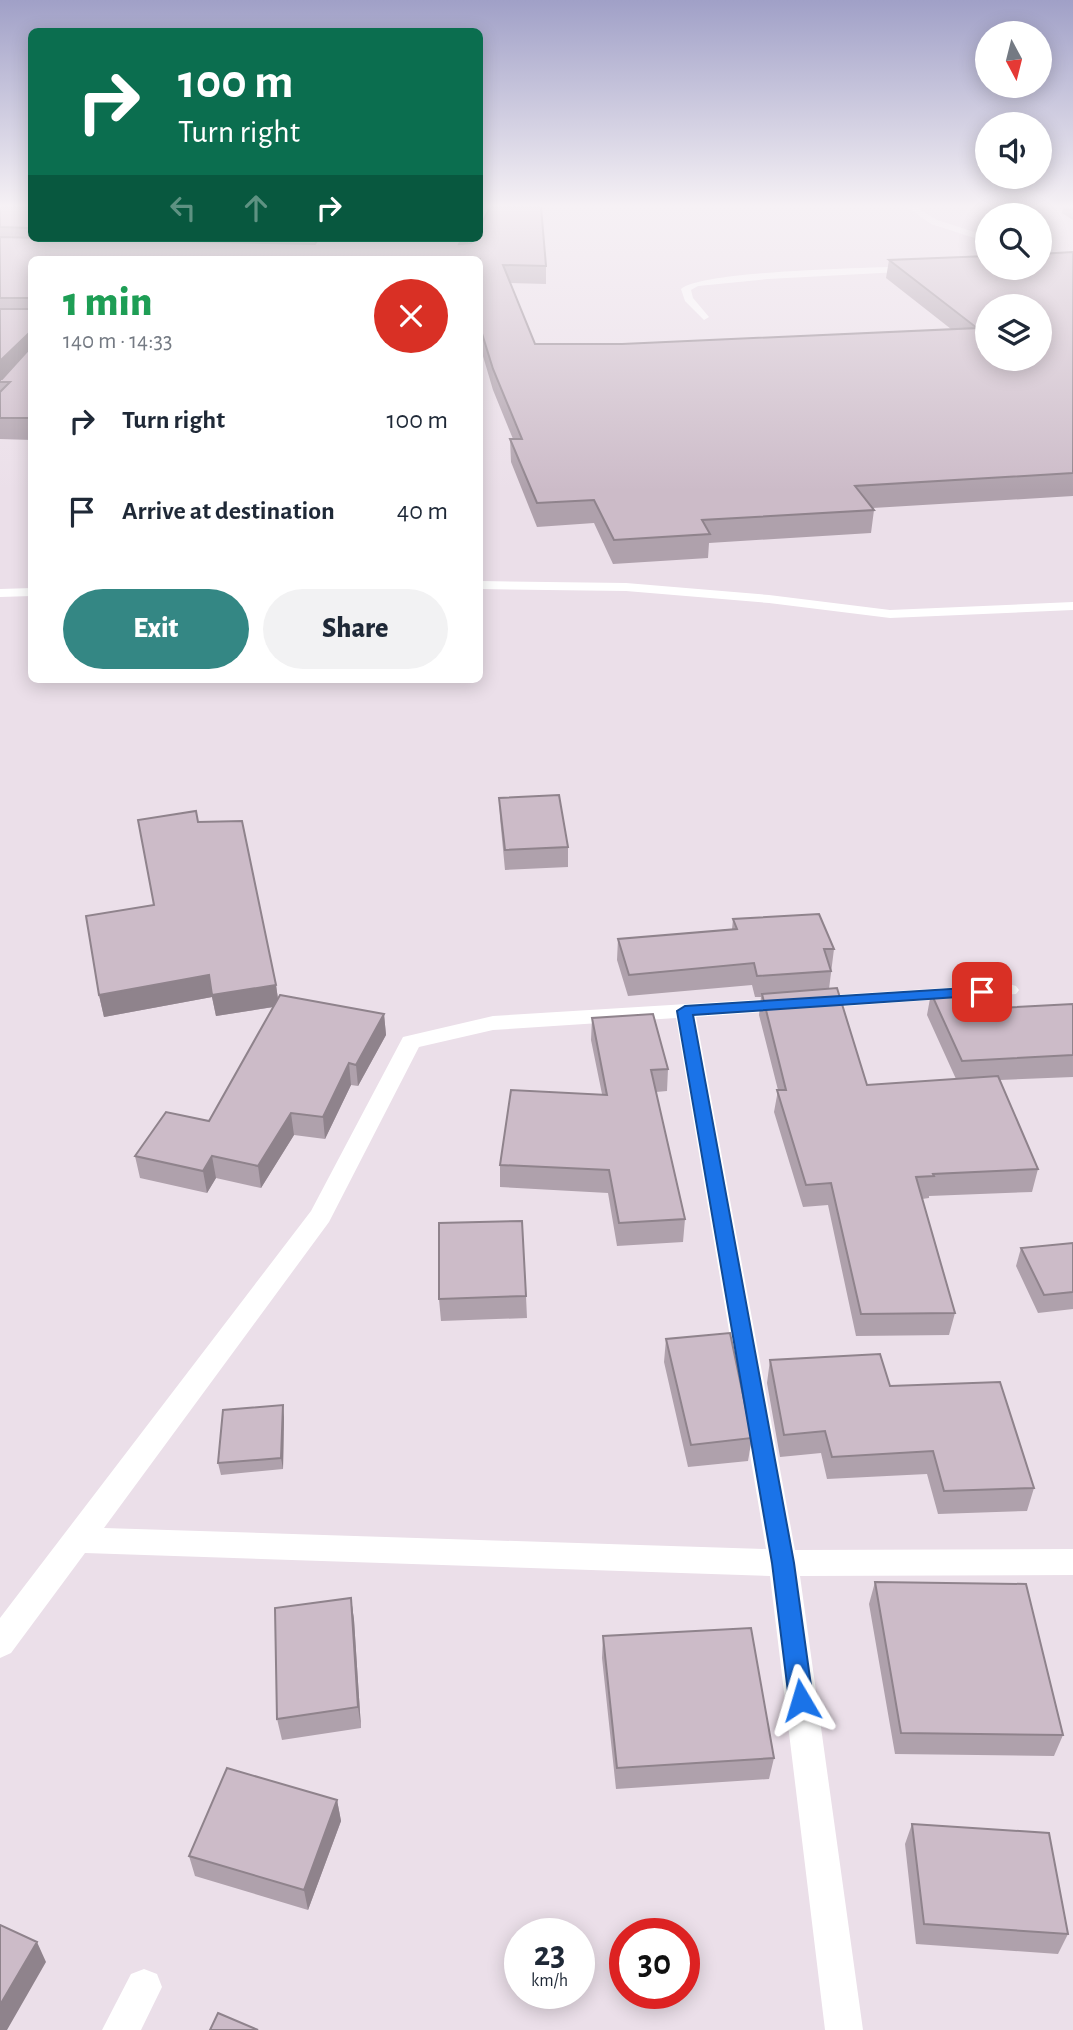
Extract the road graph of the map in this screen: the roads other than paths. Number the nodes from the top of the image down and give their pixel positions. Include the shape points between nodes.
1 (690, 302) edge
2 (704, 317) dead end
3 (483, 584) edge
4 (28, 592) edge
5 (0, 593) edge
6 (1073, 606) edge
7 (1009, 990) dead end
8 (685, 1011) junction
9 (79, 1540) junction
10 (1073, 1562) edge
11 (783, 1563) junction
12 (0, 1643) edge
13 (144, 1987) dead end
14 (121, 2030) edge
15 (844, 2030) edge

1 - 2 street
3 - 6 street via 626,586 890,614
4 - 5 street
7 - 8 street
8 - 9 street via 493,1023 411,1042 320,1216
8 - 11 street
9 - 11 street
9 - 12 street
10 - 11 street
11 - 15 street
13 - 14 street

